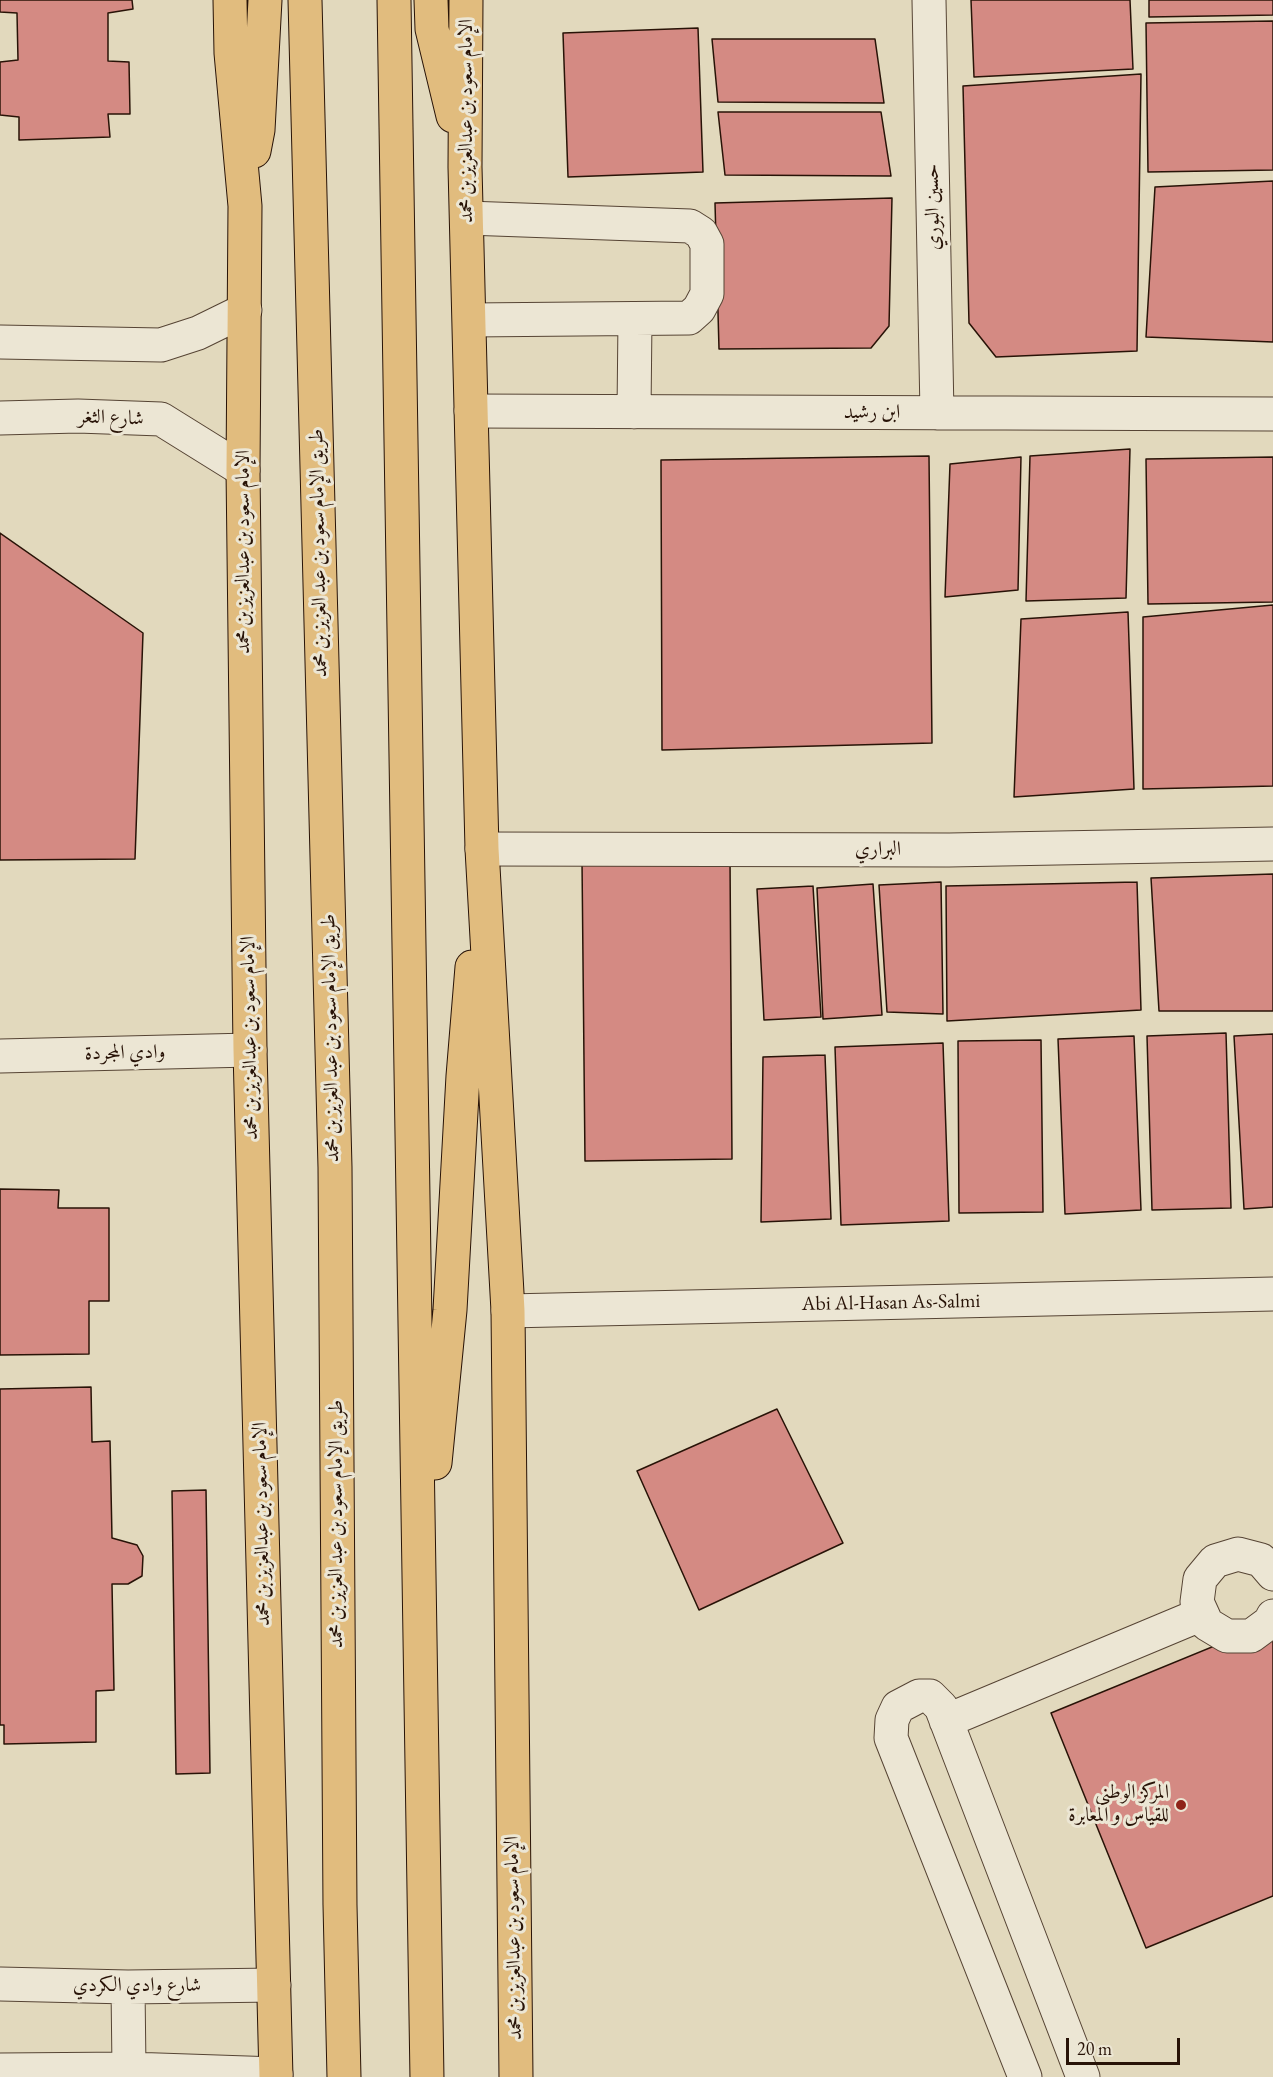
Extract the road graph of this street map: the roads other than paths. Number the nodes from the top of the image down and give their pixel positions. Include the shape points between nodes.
1 (230, 0) edge
2 (265, 0) edge
3 (305, 0) edge
4 (394, 0) edge
5 (431, 0) edge
6 (466, 0) edge
7 (929, 0) edge
8 (465, 167) junction
9 (245, 206) junction
10 (467, 218) junction
11 (245, 310) junction
12 (635, 319) junction
13 (470, 320) junction
14 (0, 342) edge
15 (471, 411) junction
16 (634, 412) junction
17 (937, 413) junction
18 (1273, 414) edge
19 (0, 418) edge
20 (243, 470) junction
21 (1273, 844) edge
22 (482, 849) junction
23 (250, 1050) junction
24 (0, 1056) edge
25 (1273, 1294) edge
26 (508, 1311) junction
27 (1273, 1574) edge
28 (1202, 1614) junction
29 (1273, 1616) edge
30 (419, 1623) junction
31 (946, 1721) junction
32 (0, 1984) edge
33 (274, 1985) junction
34 (128, 1987) junction
35 (129, 2069) junction
36 (0, 2070) edge
37 (276, 2075) edge
38 (344, 2077) edge
39 (427, 2077) edge
40 (516, 2077) edge
41 (1025, 2077) edge
42 (1083, 2077) edge

1 - 9 main road, الإمام سعود بن عبدالعزيز بن محمد
2 - 9 main road via 258,130
3 - 38 main road, طريق الإمام سعود بن عبد العزيز بن محمد via 335,1167
4 - 30 main road
5 - 8 main road via 432,29
6 - 8 main road, الإمام سعود بن عبدالعزيز بن محمد
7 - 17 street, حسين البوري
8 - 10 main road, الإمام سعود بن عبدالعزيز بن محمد
9 - 11 main road, الإمام سعود بن عبدالعزيز بن محمد
10 - 12 street via 690,226 701,233 707,244 707,294 699,309 689,318
10 - 13 main road, الإمام سعود بن عبدالعزيز بن محمد
11 - 14 street via 198,333 161,345
11 - 20 main road, الإمام سعود بن عبدالعزيز بن محمد
12 - 13 street
12 - 16 street
13 - 15 main road, الإمام سعود بن عبدالعزيز بن محمد
15 - 16 street, ابن رشيد
15 - 22 main road, الإمام سعود بن عبدالعزيز بن محمد
16 - 17 street, ابن رشيد
17 - 18 street, ابن رشيد
19 - 20 street, شارع الثغر via 161,419
20 - 23 main road, الإمام سعود بن عبدالعزيز بن محمد
21 - 22 street, البراري via 949,850
22 - 26 main road, الإمام سعود بن عبدالعزيز بن محمد
22 - 30 main road via 463,1076 450,1310
23 - 24 street, وادي المجردة
23 - 33 main road, الإمام سعود بن عبدالعزيز بن محمد
25 - 26 street, Abi Al-Hasan As-Salmi
26 - 40 main road, الإمام سعود بن عبدالعزيز بن محمد
27 - 28 street via 1261,1560 1238,1554 1215,1561 1200,1579 1197,1602
28 - 29 street via 1207,1624 1227,1636 1251,1636
28 - 31 street
30 - 39 main road
31 - 41 street via 930,1696 919,1696 898,1707 891,1738
31 - 42 street
32 - 34 street, شارع وادي الكردي
33 - 34 street, شارع وادي الكردي
33 - 37 main road, الإمام سعود بن عبدالعزيز بن محمد
34 - 35 street
35 - 36 street
35 - 37 street

